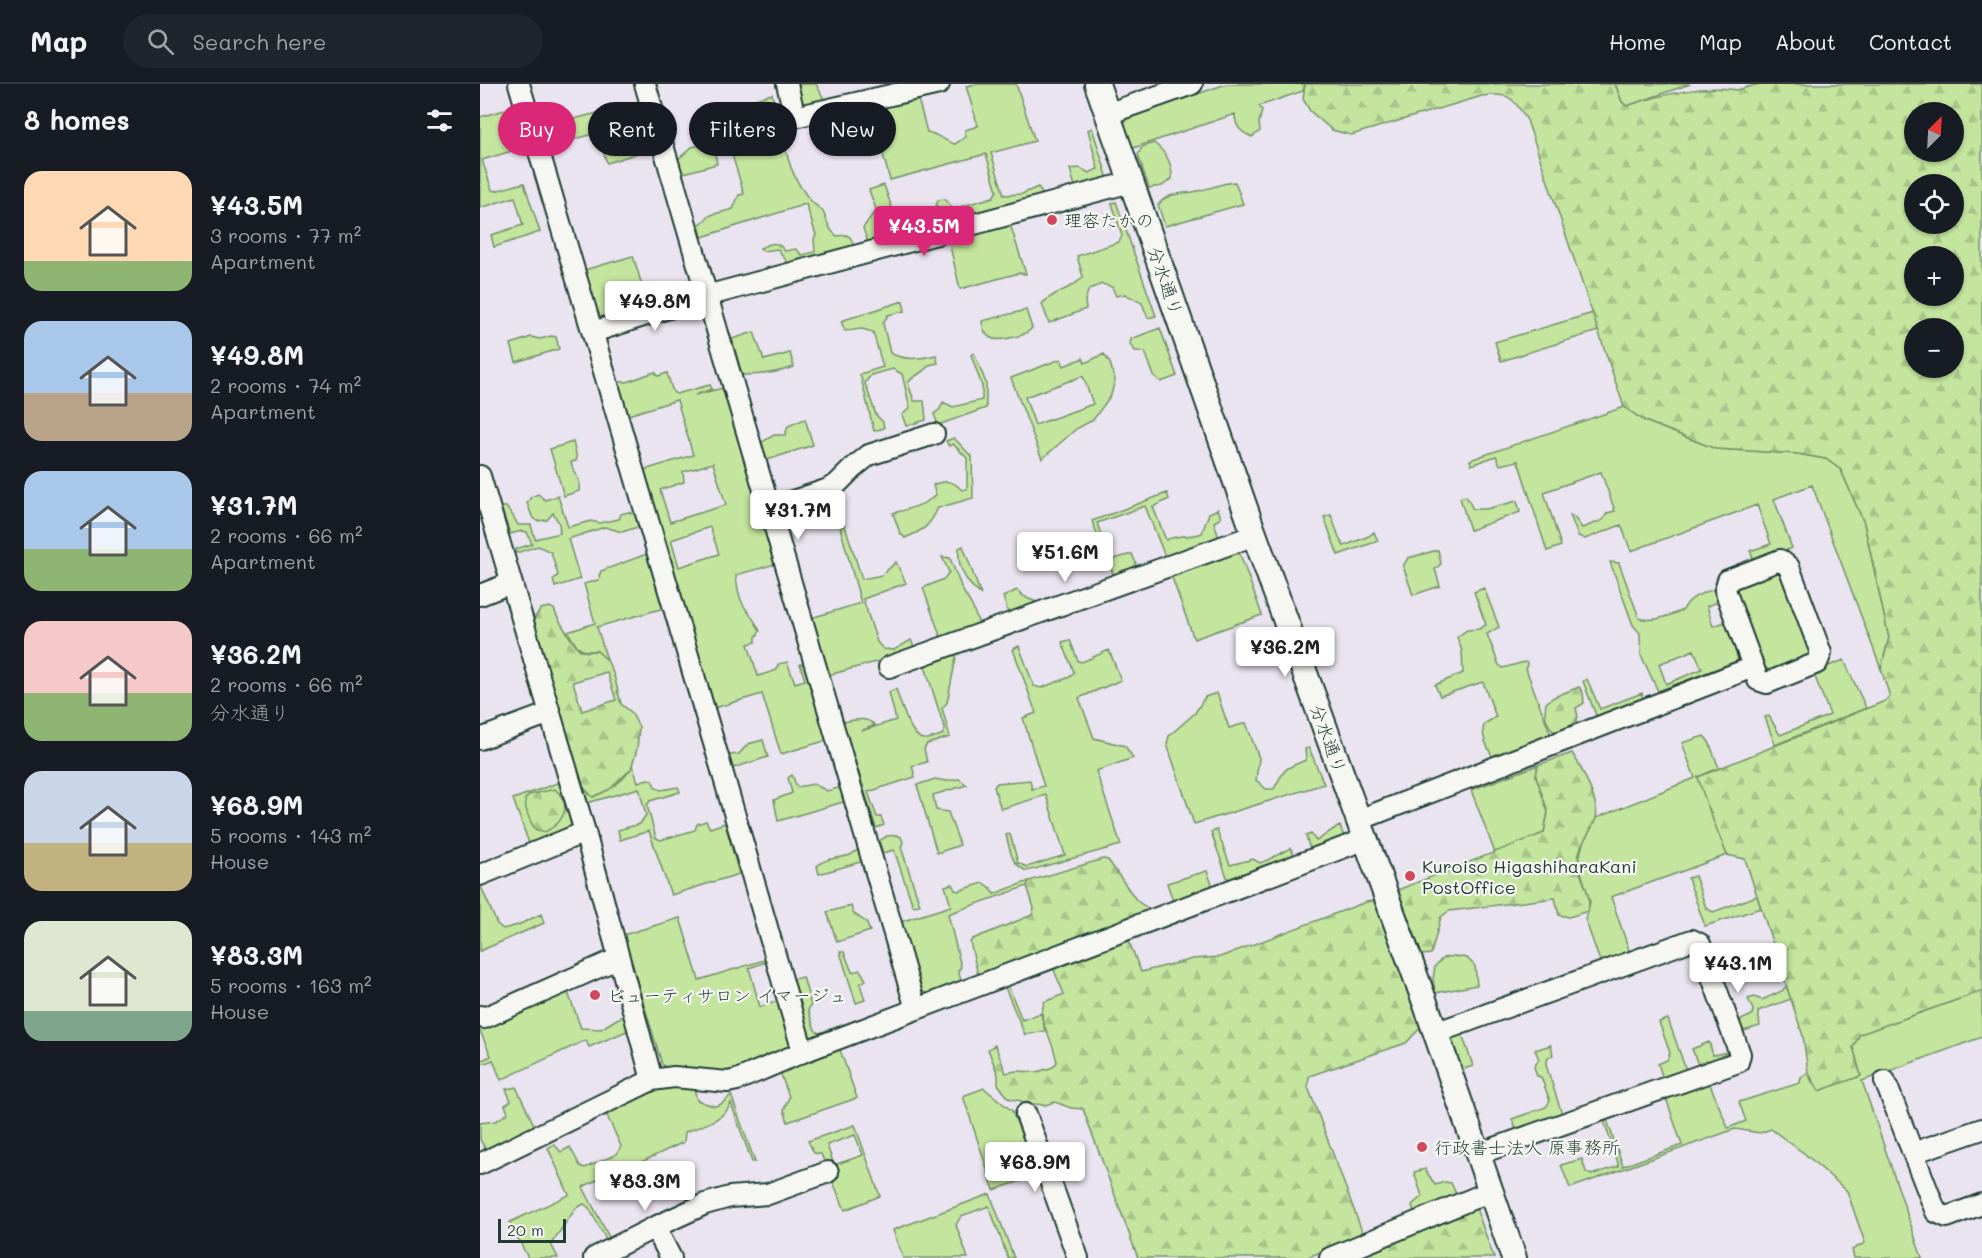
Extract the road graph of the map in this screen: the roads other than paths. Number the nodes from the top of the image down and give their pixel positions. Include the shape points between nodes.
1 (519, 84) edge
2 (645, 84) edge
3 (787, 84) edge
4 (939, 84) edge
5 (1097, 84) edge
6 (1192, 84) edge
7 (791, 102) edge
8 (1107, 114) junction
9 (797, 117) edge
10 (1131, 182) junction
11 (706, 296) junction
12 (593, 332) junction
13 (934, 434) dead end
14 (480, 476) edge
15 (769, 509) junction
16 (1255, 535) junction
17 (511, 583) junction
18 (480, 595) edge
19 (889, 666) dead end
20 (1753, 666) junction
21 (550, 713) junction
22 (480, 739) edge
23 (1362, 830) junction
24 (585, 832) junction
25 (480, 876) edge
26 (619, 958) junction
27 (916, 1009) junction
28 (480, 1016) edge
29 (1436, 1033) junction
30 (803, 1052) junction
31 (652, 1080) junction
32 (1886, 1081) dead end
33 (1026, 1114) dead end
34 (1982, 1129) edge
35 (1478, 1154) junction
36 (1913, 1154) junction
37 (480, 1164) edge
38 (828, 1172) dead end
39 (1491, 1191) junction
40 (1982, 1204) edge
41 (655, 1227) junction
42 (594, 1258) edge
43 (670, 1258) edge
44 (1078, 1258) edge
45 (1330, 1258) edge
46 (1514, 1258) edge

1 - 12 street
2 - 11 street
3 - 7 street
4 - 9 street
5 - 8 street, 分水通り
6 - 8 street
8 - 10 street, 分水通り
10 - 11 street
10 - 16 street, 分水通り
11 - 12 street
11 - 15 street
12 - 30 street
13 - 15 street via 869,455 826,490
14 - 17 street
15 - 27 street
16 - 19 street
16 - 23 street, 分水通り
17 - 18 street
17 - 21 street
20 - 20 street via 1725,590 1728,580 1780,560 1789,567 1821,653 1817,663 1767,683 1758,680
20 - 23 street
21 - 22 street
21 - 24 street
23 - 27 street
23 - 29 street, 分水通り
24 - 25 street
24 - 26 street
26 - 28 street via 484,1018
26 - 31 street
27 - 30 street
29 - 35 street, 分水通り
29 - 35 street via 1692,940 1700,944 1740,1054 1738,1062
30 - 31 street via 728,1082 674,1077
31 - 37 street
32 - 36 street
33 - 44 street
34 - 36 street
35 - 39 street, 分水通り
36 - 40 street via 1936,1212 1947,1217
38 - 41 street via 768,1194 705,1204
39 - 45 street
39 - 46 street, 分水通り
41 - 42 street
41 - 43 street

